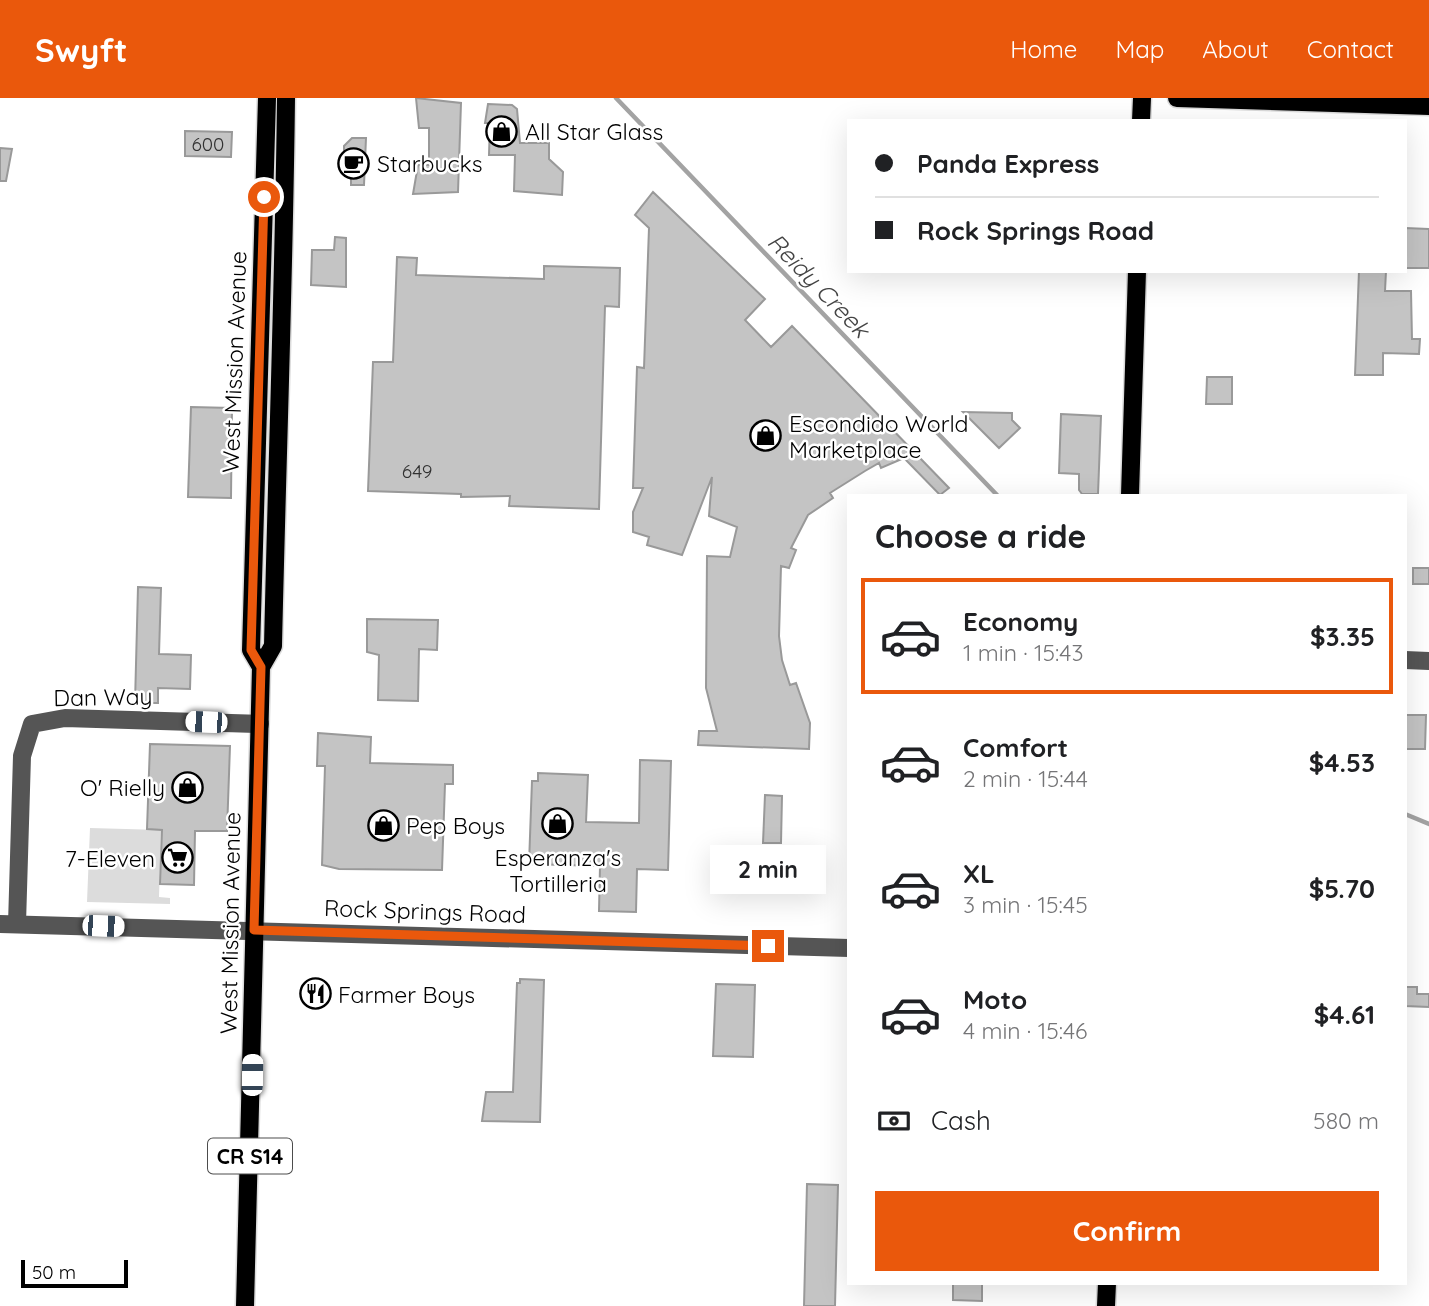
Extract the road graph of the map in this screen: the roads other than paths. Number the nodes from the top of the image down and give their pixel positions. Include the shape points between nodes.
1 (267, 98) edge
2 (286, 98) edge
3 (1142, 98) edge
4 (1177, 98) edge
5 (1429, 106) edge
6 (1141, 119) edge
7 (1137, 273) edge
8 (1130, 494) edge
9 (1407, 660) edge
10 (1429, 661) edge
11 (261, 667) junction
12 (260, 725) junction
13 (8, 924) edge
14 (254, 930) junction
15 (847, 948) edge
16 (1107, 1285) edge
17 (245, 1306) edge
18 (1106, 1306) edge

1 - 11 main road, West Mission Avenue / CR S14 via 251,650
2 - 11 main road, West Mission Avenue / CR S14 via 272,646
3 - 6 main road
4 - 5 main road
7 - 8 main road
9 - 10 street
11 - 12 main road, West Mission Avenue / CR S14
12 - 13 street, Dan Way via 65,718 32,724 22,756
12 - 14 main road, West Mission Avenue / CR S14
13 - 14 street, Rock Springs Road
14 - 15 street, Rock Springs Road
14 - 17 main road, West Mission Avenue / CR S14
16 - 18 main road

